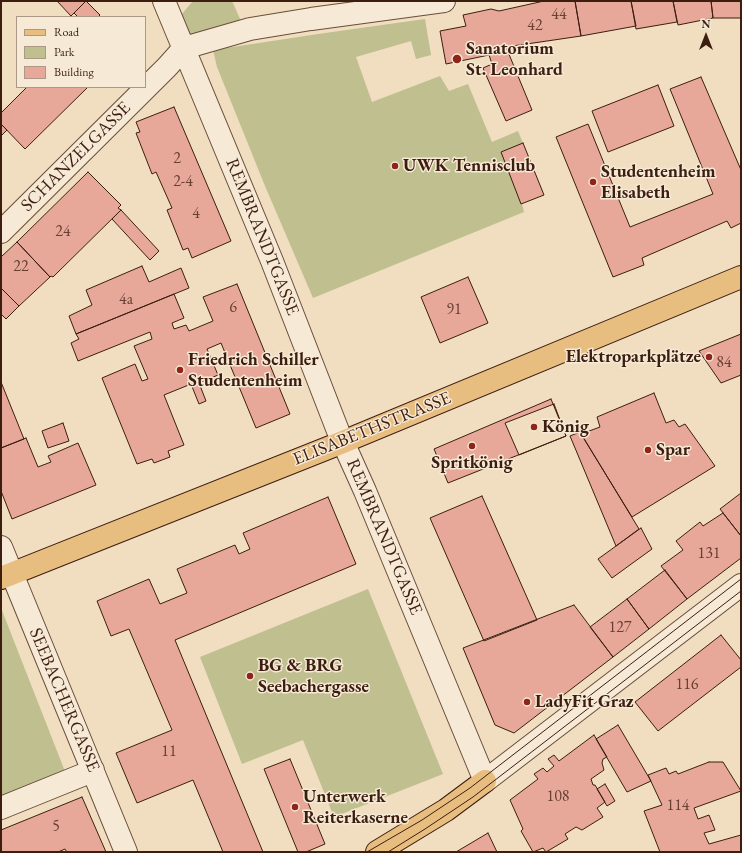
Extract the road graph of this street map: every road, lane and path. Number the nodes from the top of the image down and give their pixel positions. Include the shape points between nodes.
1 (164, 1) edge
2 (444, 1) edge
3 (184, 48) junction
4 (146, 88) edge
5 (146, 88) edge
6 (1, 232) edge
7 (741, 277) edge
8 (343, 442) junction
9 (1, 547) edge
10 (6, 575) edge
11 (741, 585) edge
12 (93, 770) junction
13 (486, 781) junction
14 (1, 808) edge
15 (126, 852) edge
16 (377, 852) edge

1 - 3 street, REMBRANDTGASSE
2 - 3 street via 250,29
3 - 5 street, SCHANZELGASSE
3 - 8 street, REMBRANDTGASSE
4 - 6 street, SCHANZELGASSE
7 - 8 main road, ELISABETHSTRASSE
8 - 10 main road, ELISABETHSTRASSE
8 - 13 street, REMBRANDTGASSE
9 - 10 street, SEEBACHERGASSE
10 - 12 street, SEEBACHERGASSE
11 - 13 street
12 - 14 street
12 - 15 street, SEEBACHERGASSE
13 - 16 main road via 446,810

